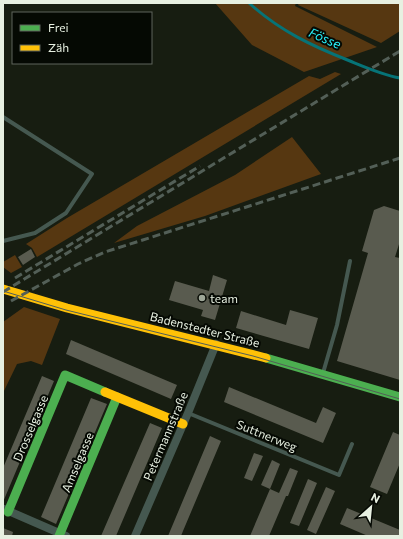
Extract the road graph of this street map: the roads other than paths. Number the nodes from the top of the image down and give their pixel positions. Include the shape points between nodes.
1 (3, 117) edge
2 (3, 241) edge
3 (350, 261) dead end
4 (3, 289) edge
5 (216, 344) junction
6 (323, 374) junction
7 (117, 397) junction
8 (400, 397) edge
9 (188, 413) junction
10 (183, 424) junction
11 (352, 444) dead end
12 (6, 510) edge
13 (62, 535) edge
14 (135, 536) edge

1 - 2 lane via 92,174 66,213 36,233
3 - 6 lane via 337,325
4 - 5 street, Badenstedter Straße via 67,308
5 - 6 street, Badenstedter Straße
5 - 9 street, Petermannstraße
6 - 8 street, Badenstedter Straße
7 - 10 street
7 - 12 street, Drosselgasse via 65,375
7 - 13 street, Amselgasse
9 - 10 street, Petermannstraße
9 - 11 lane, Suttnerweg via 339,475
10 - 14 street, Petermannstraße
12 - 13 street

